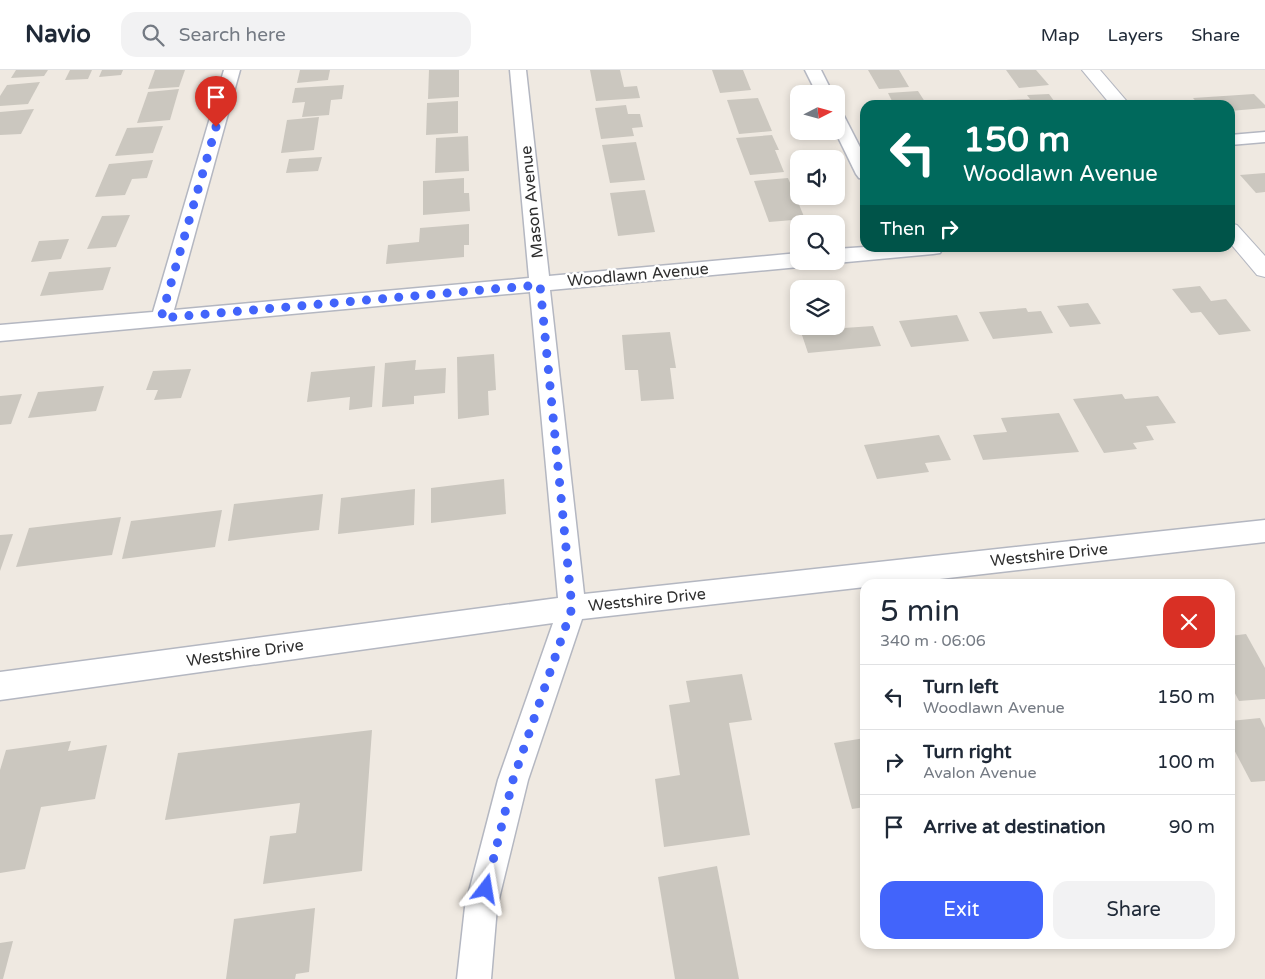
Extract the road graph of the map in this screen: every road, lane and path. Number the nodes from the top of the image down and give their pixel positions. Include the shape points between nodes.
1 (232, 70) edge
2 (518, 70) edge
3 (813, 70) edge
4 (1091, 70) edge
5 (820, 85) edge
6 (1117, 100) edge
7 (845, 134) edge
8 (1265, 137) edge
9 (1235, 140) edge
10 (860, 164) edge
11 (1235, 236) edge
12 (874, 252) edge
13 (845, 255) edge
14 (790, 261) edge
15 (1265, 270) edge
16 (540, 285) junction
17 (161, 318) junction
18 (0, 333) edge
19 (1265, 531) edge
20 (572, 608) junction
21 (0, 686) edge
22 (474, 979) edge

1 - 17 street
2 - 16 street, Mason Avenue
3 - 5 street
4 - 6 main road
7 - 10 street
8 - 9 street
11 - 15 main road
12 - 13 street
14 - 16 street, Woodlawn Avenue
16 - 17 street, Woodlawn Avenue
16 - 20 street, Mason Avenue
17 - 18 street, Woodlawn Avenue
19 - 20 street, Westshire Drive
20 - 21 street, Westshire Drive
20 - 22 street, Mason Avenue via 513,780 481,908

